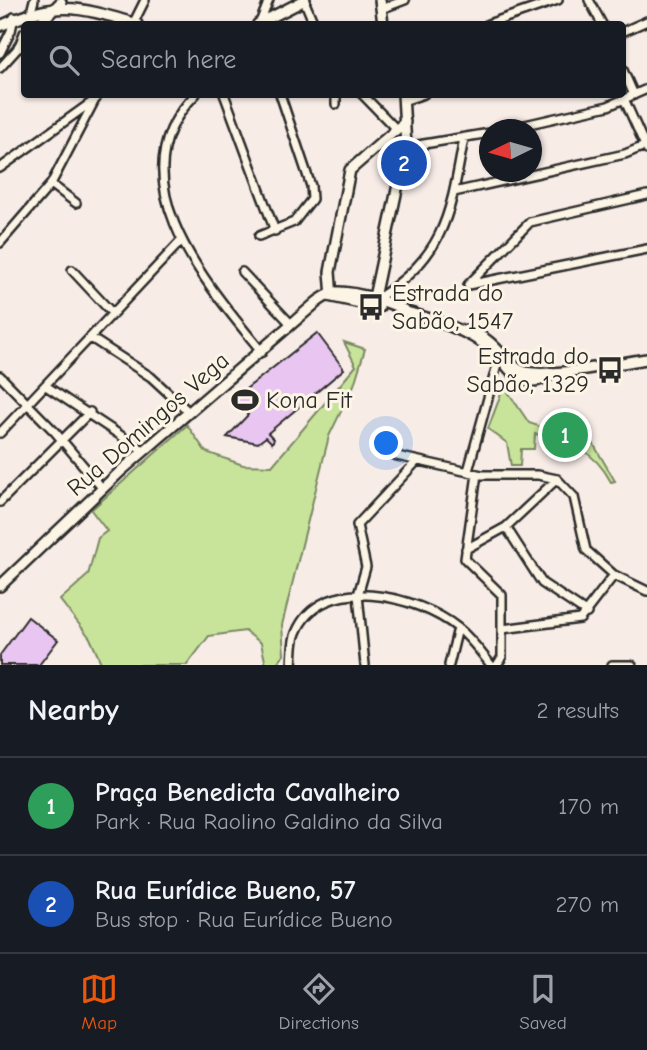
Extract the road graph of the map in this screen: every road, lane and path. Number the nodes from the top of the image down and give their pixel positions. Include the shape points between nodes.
1 (145, 0) edge
2 (269, 0) edge
3 (305, 0) edge
4 (405, 0) edge
5 (558, 0) edge
6 (589, 0) edge
7 (61, 2) junction
8 (33, 3) edge
9 (381, 5) edge
10 (14, 16) junction
11 (28, 21) edge
12 (42, 21) edge
13 (125, 21) edge
14 (136, 21) edge
15 (260, 21) edge
16 (262, 21) edge
17 (313, 21) edge
18 (497, 21) edge
19 (600, 21) edge
20 (647, 21) edge
21 (0, 26) edge
22 (626, 30) edge
23 (21, 45) edge
24 (0, 52) edge
25 (9, 58) junction
26 (0, 68) edge
27 (626, 77) edge
28 (647, 89) edge
29 (634, 95) junction
30 (96, 98) edge
31 (96, 98) edge
32 (194, 98) edge
33 (225, 98) edge
34 (281, 98) edge
35 (336, 98) edge
36 (366, 98) edge
37 (403, 98) edge
38 (625, 101) junction
39 (336, 104) dead end
40 (542, 121) edge
41 (405, 122) junction
42 (397, 130) junction
43 (479, 134) edge
44 (464, 138) junction
45 (646, 148) edge
46 (405, 150) junction
47 (0, 168) edge
48 (51, 184) junction
49 (454, 192) junction
50 (647, 195) edge
51 (76, 203) dead end
52 (275, 231) junction
53 (258, 236) dead end
54 (181, 241) junction
55 (0, 243) edge
56 (647, 249) edge
57 (72, 270) dead end
58 (242, 272) dead end
59 (330, 295) junction
60 (375, 300) junction
61 (360, 303) junction
62 (407, 312) junction
63 (113, 314) junction
64 (291, 324) junction
65 (91, 338) junction
66 (262, 352) junction
67 (500, 354) junction
68 (647, 359) edge
69 (0, 376) edge
70 (46, 386) junction
71 (29, 404) junction
72 (90, 412) junction
73 (189, 412) junction
74 (0, 433) edge
75 (62, 443) junction
76 (378, 447) dead end
77 (144, 451) junction
78 (417, 461) junction
79 (468, 471) junction
80 (477, 474) junction
81 (557, 479) junction
82 (103, 489) junction
83 (0, 502) edge
84 (506, 527) junction
85 (466, 549) junction
86 (614, 575) junction
87 (0, 586) edge
88 (647, 591) edge
89 (358, 595) junction
90 (587, 613) junction
91 (458, 628) junction
92 (502, 629) junction
93 (292, 665) edge
94 (365, 665) edge
95 (449, 665) edge
96 (491, 665) edge
97 (497, 665) edge
98 (613, 665) edge
99 (632, 665) edge

1 - 14 street
2 - 15 street
3 - 16 street
3 - 17 street
4 - 9 street
5 - 18 street
6 - 19 street
7 - 8 street
7 - 12 street
7 - 13 street
8 - 10 street
8 - 11 street
10 - 21 street
10 - 24 street
20 - 22 street
23 - 25 street
24 - 25 street
25 - 26 street
27 - 29 street
28 - 29 street
29 - 38 street
30 - 47 street
31 - 48 street
32 - 54 street via 174,125 163,169 170,214
33 - 52 street
34 - 52 street via 312,199 294,222
35 - 39 street
36 - 42 street
37 - 41 street
38 - 40 street
38 - 45 street
41 - 42 street
41 - 46 street
42 - 46 street
42 - 59 street via 351,170 330,272
43 - 44 street
44 - 46 street
44 - 49 street
45 - 49 street
46 - 60 street
48 - 51 street
48 - 55 street
49 - 60 street via 443,230 424,260
50 - 56 street via 530,222 468,285
52 - 53 street
54 - 63 street
54 - 66 street via 220,301
57 - 63 street
58 - 64 street
59 - 60 street
59 - 61 street
59 - 64 street, Rua Domingos Vega
60 - 61 street
60 - 62 street
61 - 62 street
62 - 67 street via 458,330
63 - 65 street
64 - 66 street, Rua Domingos Vega
65 - 70 street
65 - 73 street via 151,377
66 - 73 street, Rua Domingos Vega
67 - 68 street via 510,372 526,380
67 - 79 street
69 - 71 street
70 - 71 street
70 - 72 street
71 - 74 street
71 - 75 street
72 - 75 street
72 - 77 street
73 - 77 street, Rua Domingos Vega
75 - 82 street
75 - 83 street
76 - 78 street
77 - 82 street, Rua Domingos Vega
78 - 79 street
78 - 89 street via 357,525 366,567
79 - 80 street
80 - 81 street
80 - 85 street
81 - 84 street
81 - 86 street via 576,500 586,550
82 - 87 street, Rua Domingos Vega
84 - 85 street
84 - 90 street via 542,583
85 - 92 street via 467,562 502,595
86 - 88 street
86 - 90 street
89 - 91 street via 401,601
89 - 93 street via 332,597 311,612 294,636
89 - 94 street
90 - 92 street via 577,621
91 - 95 street
91 - 96 street
92 - 97 street via 502,657
98 - 99 street

